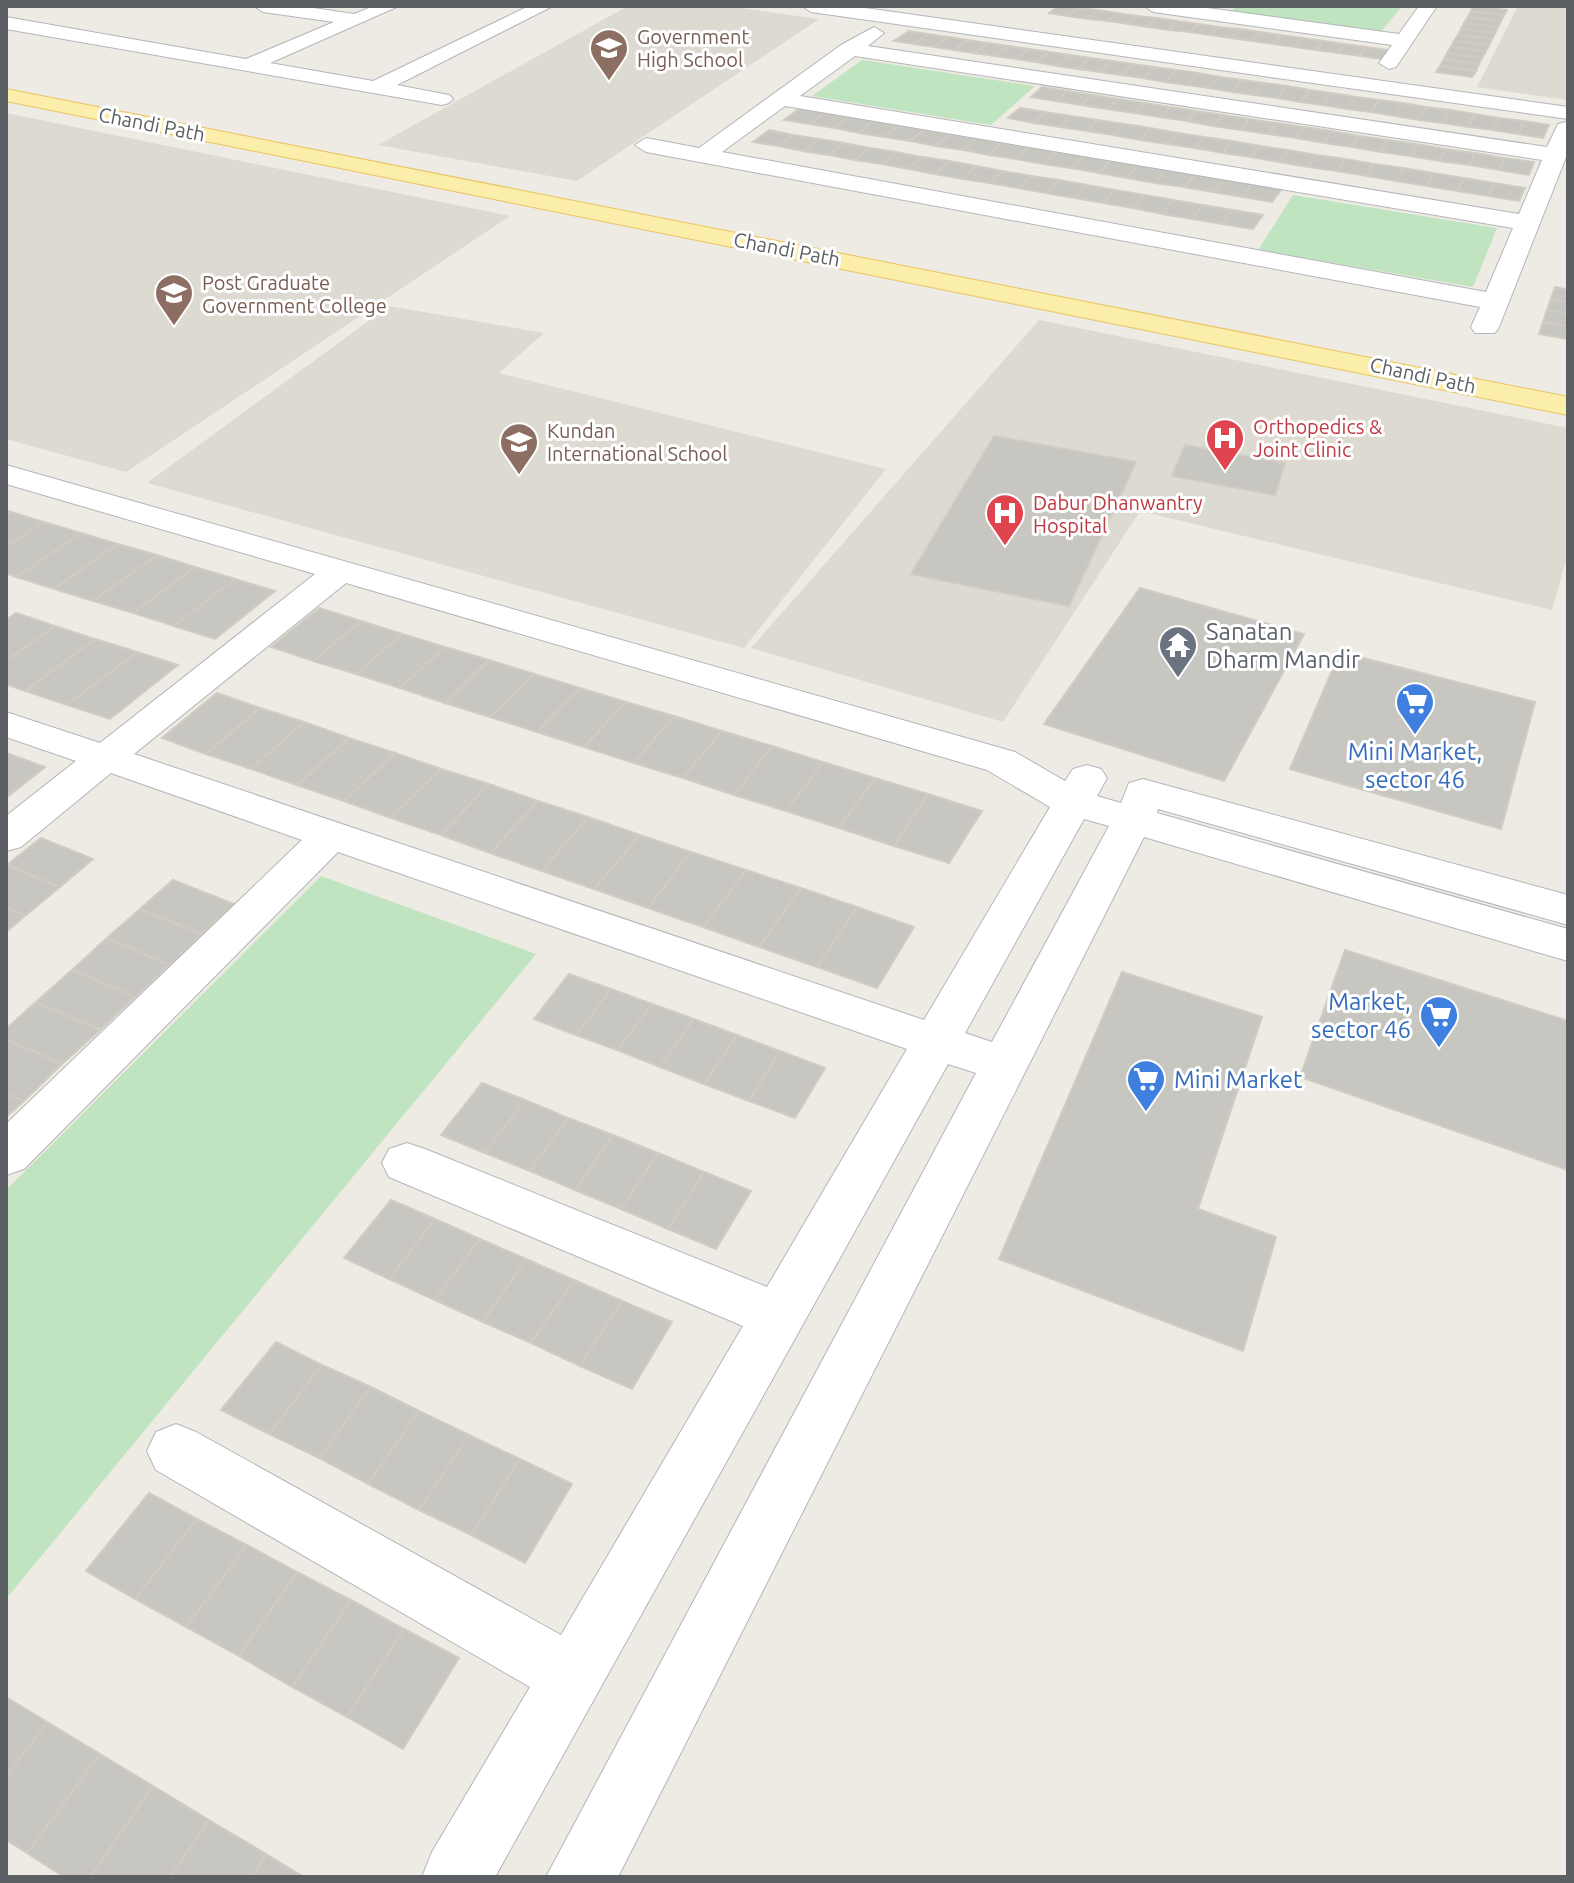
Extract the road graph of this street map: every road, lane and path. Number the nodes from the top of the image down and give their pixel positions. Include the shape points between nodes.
1 (263, 6) edge
2 (390, 6) edge
3 (544, 6) edge
4 (811, 6) edge
5 (1153, 6) edge
6 (1428, 6) edge
7 (355, 20) junction
8 (6, 23) edge
9 (882, 27) dead end
10 (1405, 41) junction
11 (848, 49) junction
12 (248, 65) junction
13 (6, 84) edge
14 (1372, 86) junction
15 (376, 87) junction
16 (6, 95) edge
17 (442, 99) dead end
18 (779, 99) junction
19 (1568, 113) edge
20 (1568, 123) edge
21 (646, 145) dead end
22 (704, 155) junction
23 (1555, 155) junction
24 (1528, 223) junction
25 (1496, 302) junction
26 (1485, 327) dead end
27 (1568, 383) edge
28 (1568, 406) edge
29 (6, 474) edge
30 (341, 570) junction
31 (6, 724) edge
32 (106, 758) junction
33 (1080, 789) junction
34 (1139, 807) junction
35 (331, 835) junction
36 (6, 837) edge
37 (1568, 910) edge
38 (1568, 945) edge
39 (935, 1041) junction
40 (1005, 1065) junction
41 (6, 1155) edge
42 (407, 1163) dead end
43 (778, 1316) junction
44 (176, 1451) dead end
45 (572, 1676) junction
46 (457, 1877) edge
47 (581, 1877) edge

1 - 7 street
2 - 7 street
3 - 15 street
4 - 14 street
5 - 10 street
6 - 10 street
7 - 12 street
8 - 12 street
9 - 11 street
10 - 14 street
11 - 18 street
11 - 23 street
12 - 15 street
13 - 27 main road, Chandi Path via 1382,354
14 - 19 street
15 - 17 street
16 - 28 main road, Chandi Path
18 - 22 street
18 - 24 street
20 - 23 street
21 - 22 street
22 - 25 street
23 - 24 street
24 - 25 street
25 - 26 street
29 - 30 street
30 - 32 street
30 - 33 street via 1001,761
31 - 32 street
32 - 35 street
32 - 36 street
33 - 34 street
33 - 39 street
34 - 37 street
34 - 38 street
34 - 40 street
35 - 39 street
35 - 41 street
39 - 40 street
39 - 43 street
40 - 47 street
42 - 43 street
43 - 45 street
44 - 45 street
45 - 46 street

